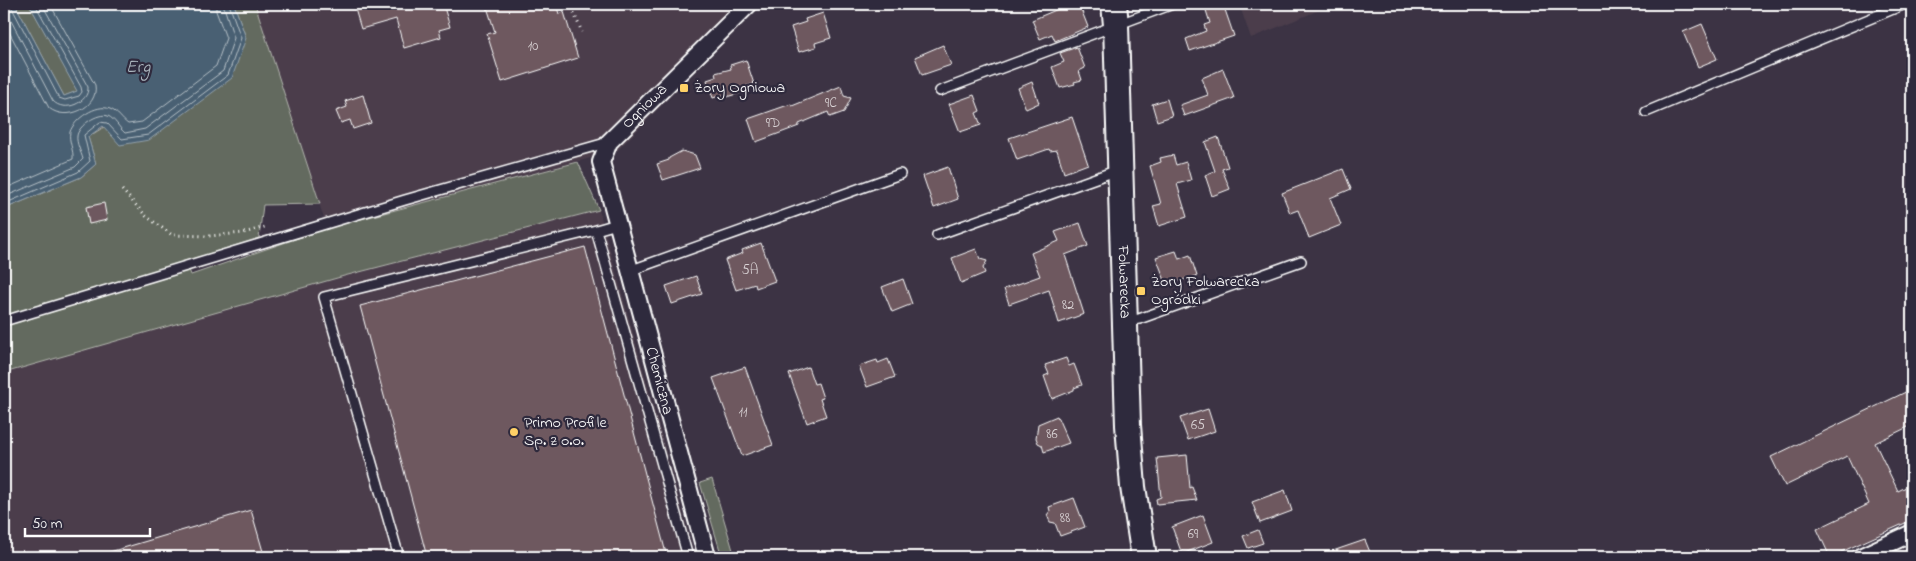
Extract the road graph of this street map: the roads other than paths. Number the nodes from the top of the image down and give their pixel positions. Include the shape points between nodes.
1 (749, 4) edge
2 (1173, 4) edge
3 (1905, 4) edge
4 (1115, 14) edge
5 (940, 91) dead end
6 (1646, 112) dead end
7 (609, 142) junction
8 (1120, 169) junction
9 (900, 174) dead end
10 (611, 204) joint
11 (617, 224) junction
12 (596, 230) junction
13 (937, 235) dead end
14 (1301, 260) dead end
15 (629, 271) junction
16 (4, 321) edge
17 (1123, 322) junction
18 (1912, 533) edge
19 (399, 557) edge
20 (688, 557) edge
21 (707, 557) edge
22 (1144, 557) edge
23 (1860, 557) edge

1 - 7 street, Ogniowa
2 - 4 lane
3 - 6 lane
4 - 5 lane
4 - 8 street, Folwarecka
7 - 10 street, Ogniowa via 601,162
7 - 16 lane
8 - 13 lane
8 - 17 street, Folwarecka
9 - 15 lane
10 - 11 street, Chemiczna
11 - 12 lane
11 - 15 street, Chemiczna
12 - 19 lane via 324,298
12 - 20 lane
14 - 17 lane
15 - 21 street, Chemiczna
17 - 22 street, Folwarecka via 1133,487
18 - 23 street

